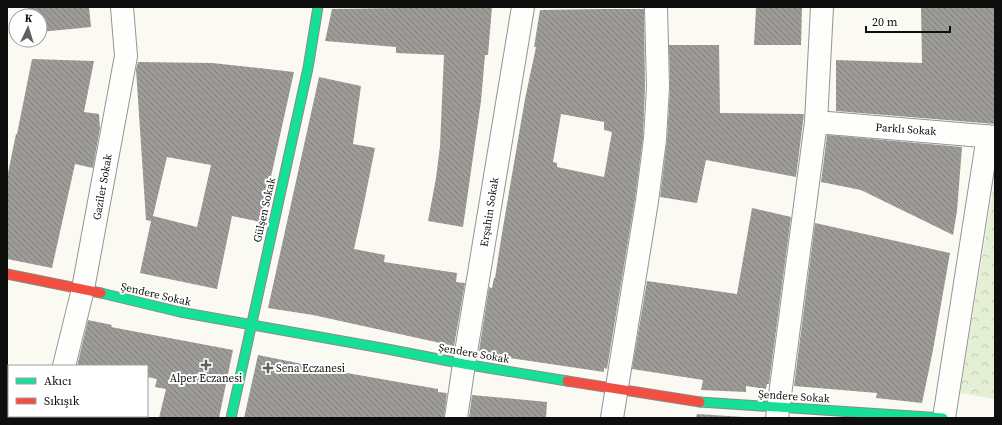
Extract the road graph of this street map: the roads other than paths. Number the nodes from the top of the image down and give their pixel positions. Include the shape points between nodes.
1 (122, 7) edge
2 (318, 7) edge
3 (523, 7) edge
4 (656, 7) edge
5 (822, 7) edge
6 (816, 122) junction
7 (992, 136) edge
8 (7, 274) edge
9 (83, 290) junction
10 (251, 325) junction
11 (464, 364) junction
12 (64, 365) edge
13 (617, 389) junction
14 (778, 412) edge
15 (231, 418) edge
16 (456, 418) edge
17 (612, 418) edge
18 (943, 418) edge

1 - 9 street, Gaziler Sokak via 126,56
2 - 10 street, Gülşen Sokak via 308,68
3 - 11 street, Erşahin Sokak
4 - 13 street via 658,87 655,139
5 - 6 street
6 - 7 street, Parklı Sokak
6 - 14 street
7 - 18 street
8 - 9 street, Şendere Sokak
9 - 10 street, Şendere Sokak
9 - 12 street, Gaziler Sokak
10 - 11 street, Şendere Sokak
10 - 15 street, Gülşen Sokak
11 - 13 street, Şendere Sokak
11 - 16 street, Erşahin Sokak
13 - 14 street, Şendere Sokak
13 - 17 street
14 - 18 street, Şendere Sokak

